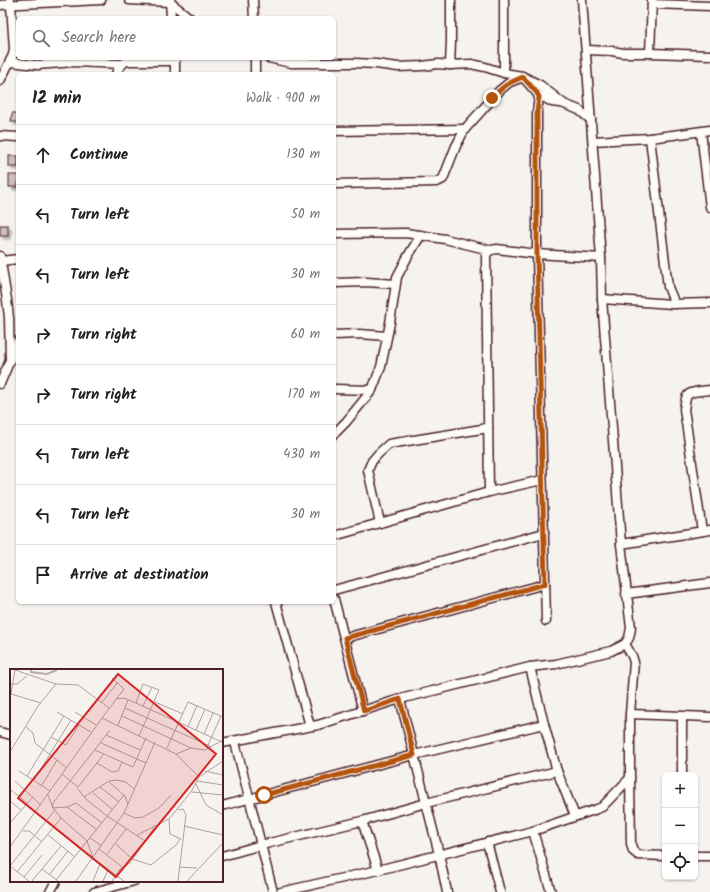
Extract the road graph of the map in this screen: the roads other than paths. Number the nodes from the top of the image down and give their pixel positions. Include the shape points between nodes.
1 (102, 0) edge
2 (129, 0) edge
3 (254, 0) edge
4 (451, 0) edge
5 (504, 0) edge
6 (582, 0) edge
7 (62, 1) edge
8 (170, 1) edge
9 (652, 2) edge
10 (10, 3) edge
11 (698, 3) edge
12 (0, 5) edge
13 (710, 6) edge
14 (171, 16) edge
15 (188, 16) edge
16 (254, 16) edge
17 (586, 50) junction
18 (650, 53) junction
19 (710, 55) edge
20 (151, 60) edge
21 (175, 60) edge
22 (255, 60) edge
23 (277, 60) edge
24 (10, 62) junction
25 (122, 64) junction
26 (450, 65) junction
27 (117, 72) edge
28 (175, 72) edge
29 (255, 72) edge
30 (504, 73) junction
31 (523, 76) junction
32 (0, 81) edge
33 (538, 94) junction
34 (564, 104) junction
35 (591, 120) junction
36 (465, 129) junction
37 (710, 130) edge
38 (336, 132) edge
39 (701, 132) junction
40 (0, 136) edge
41 (16, 137) edge
42 (650, 138) junction
43 (593, 141) junction
44 (336, 184) edge
45 (710, 207) edge
46 (336, 234) edge
47 (421, 235) junction
48 (490, 250) junction
49 (537, 254) junction
50 (601, 258) junction
51 (0, 259) edge
52 (16, 259) edge
53 (336, 283) edge
54 (396, 284) junction
55 (602, 299) junction
56 (675, 304) junction
57 (710, 304) edge
58 (336, 335) edge
59 (387, 336) junction
60 (16, 346) edge
61 (10, 361) junction
62 (0, 384) edge
63 (336, 389) edge
64 (372, 390) junction
65 (710, 390) edge
66 (488, 428) junction
67 (336, 432) edge
68 (542, 480) junction
69 (489, 492) junction
70 (380, 523) junction
71 (706, 531) edge
72 (544, 533) junction
73 (336, 535) edge
74 (621, 544) junction
75 (545, 584) junction
76 (710, 584) edge
77 (336, 589) edge
78 (626, 594) junction
79 (277, 604) edge
80 (335, 604) edge
81 (546, 621) dead end
82 (345, 638) junction
83 (624, 644) junction
84 (530, 668) junction
85 (400, 699) junction
86 (364, 711) junction
87 (630, 714) junction
88 (682, 716) junction
89 (710, 717) edge
90 (544, 724) junction
91 (310, 726) junction
92 (0, 732) edge
93 (10, 735) edge
94 (234, 742) junction
95 (223, 743) edge
96 (414, 755) junction
97 (557, 771) junction
98 (682, 772) edge
99 (630, 778) junction
100 (249, 799) junction
101 (426, 803) junction
102 (223, 806) edge
103 (575, 816) junction
104 (362, 821) junction
105 (532, 831) junction
106 (487, 842) junction
107 (261, 845) junction
108 (439, 854) junction
109 (223, 856) edge
110 (662, 856) edge
111 (698, 856) edge
112 (710, 856) edge
113 (378, 870) junction
114 (55, 882) edge
115 (130, 882) edge
116 (50, 892) edge
117 (94, 892) edge
118 (273, 892) edge
119 (281, 892) edge
120 (447, 892) edge
121 (500, 892) edge
122 (551, 892) edge

1 - 7 street
2 - 8 street
3 - 16 street
4 - 26 street
5 - 30 street
6 - 17 street
7 - 10 street
8 - 14 street
8 - 15 street
9 - 11 street
9 - 18 street
10 - 12 street
10 - 24 street via 14,49
11 - 13 street
17 - 18 street
17 - 35 street
18 - 19 street
20 - 25 street via 127,61
21 - 28 street
22 - 29 street
23 - 26 street via 291,63 355,63 398,67
24 - 25 street via 37,65 74,62
24 - 32 street
25 - 27 street
26 - 30 street via 471,64
30 - 31 street
31 - 33 street
31 - 34 street via 540,85
31 - 36 street via 500,90
33 - 34 street via 552,102
33 - 49 street
34 - 35 street
35 - 43 street
36 - 38 street
36 - 44 street via 443,179 439,182
37 - 39 street
39 - 42 street
39 - 45 street
40 - 41 street
42 - 43 street
42 - 56 street via 668,288
43 - 50 street
46 - 47 street
47 - 48 street
47 - 54 street via 397,277
48 - 49 street
48 - 66 street via 486,255
49 - 50 street
49 - 68 street
50 - 55 street
51 - 52 street
51 - 61 street via 9,318
53 - 54 street
54 - 59 street
55 - 56 street
55 - 74 street
56 - 57 street
58 - 59 street
59 - 64 street
60 - 61 street
61 - 62 street
63 - 64 street
64 - 67 street
65 - 71 street via 689,394 684,409
66 - 69 street
66 - 70 street via 388,444 372,461 368,470
68 - 69 street
68 - 72 street
69 - 70 street
70 - 73 street
71 - 74 street
72 - 75 street
72 - 77 street
74 - 78 street
75 - 81 street
75 - 82 street
76 - 78 street
78 - 83 street via 631,628 629,638
79 - 91 street
80 - 82 street
82 - 86 street
83 - 84 street via 611,651
83 - 87 street via 634,662
84 - 85 street
84 - 90 street
85 - 86 street
85 - 96 street
86 - 91 street
87 - 88 street
87 - 99 street
88 - 89 street
88 - 98 street
90 - 96 street
90 - 97 street
91 - 94 street
92 - 93 street
94 - 95 street
94 - 100 street
96 - 100 street
96 - 101 street
97 - 101 street
97 - 103 street
99 - 103 street via 602,807
99 - 110 street via 633,851 638,855
100 - 102 street
100 - 107 street
101 - 104 street
101 - 108 street
103 - 105 street
104 - 107 street
104 - 113 street
105 - 106 street
105 - 122 street
106 - 108 street
106 - 121 street
107 - 109 street
107 - 118 street
108 - 113 street
108 - 120 street
111 - 112 street
113 - 119 street
114 - 116 street
115 - 117 street

